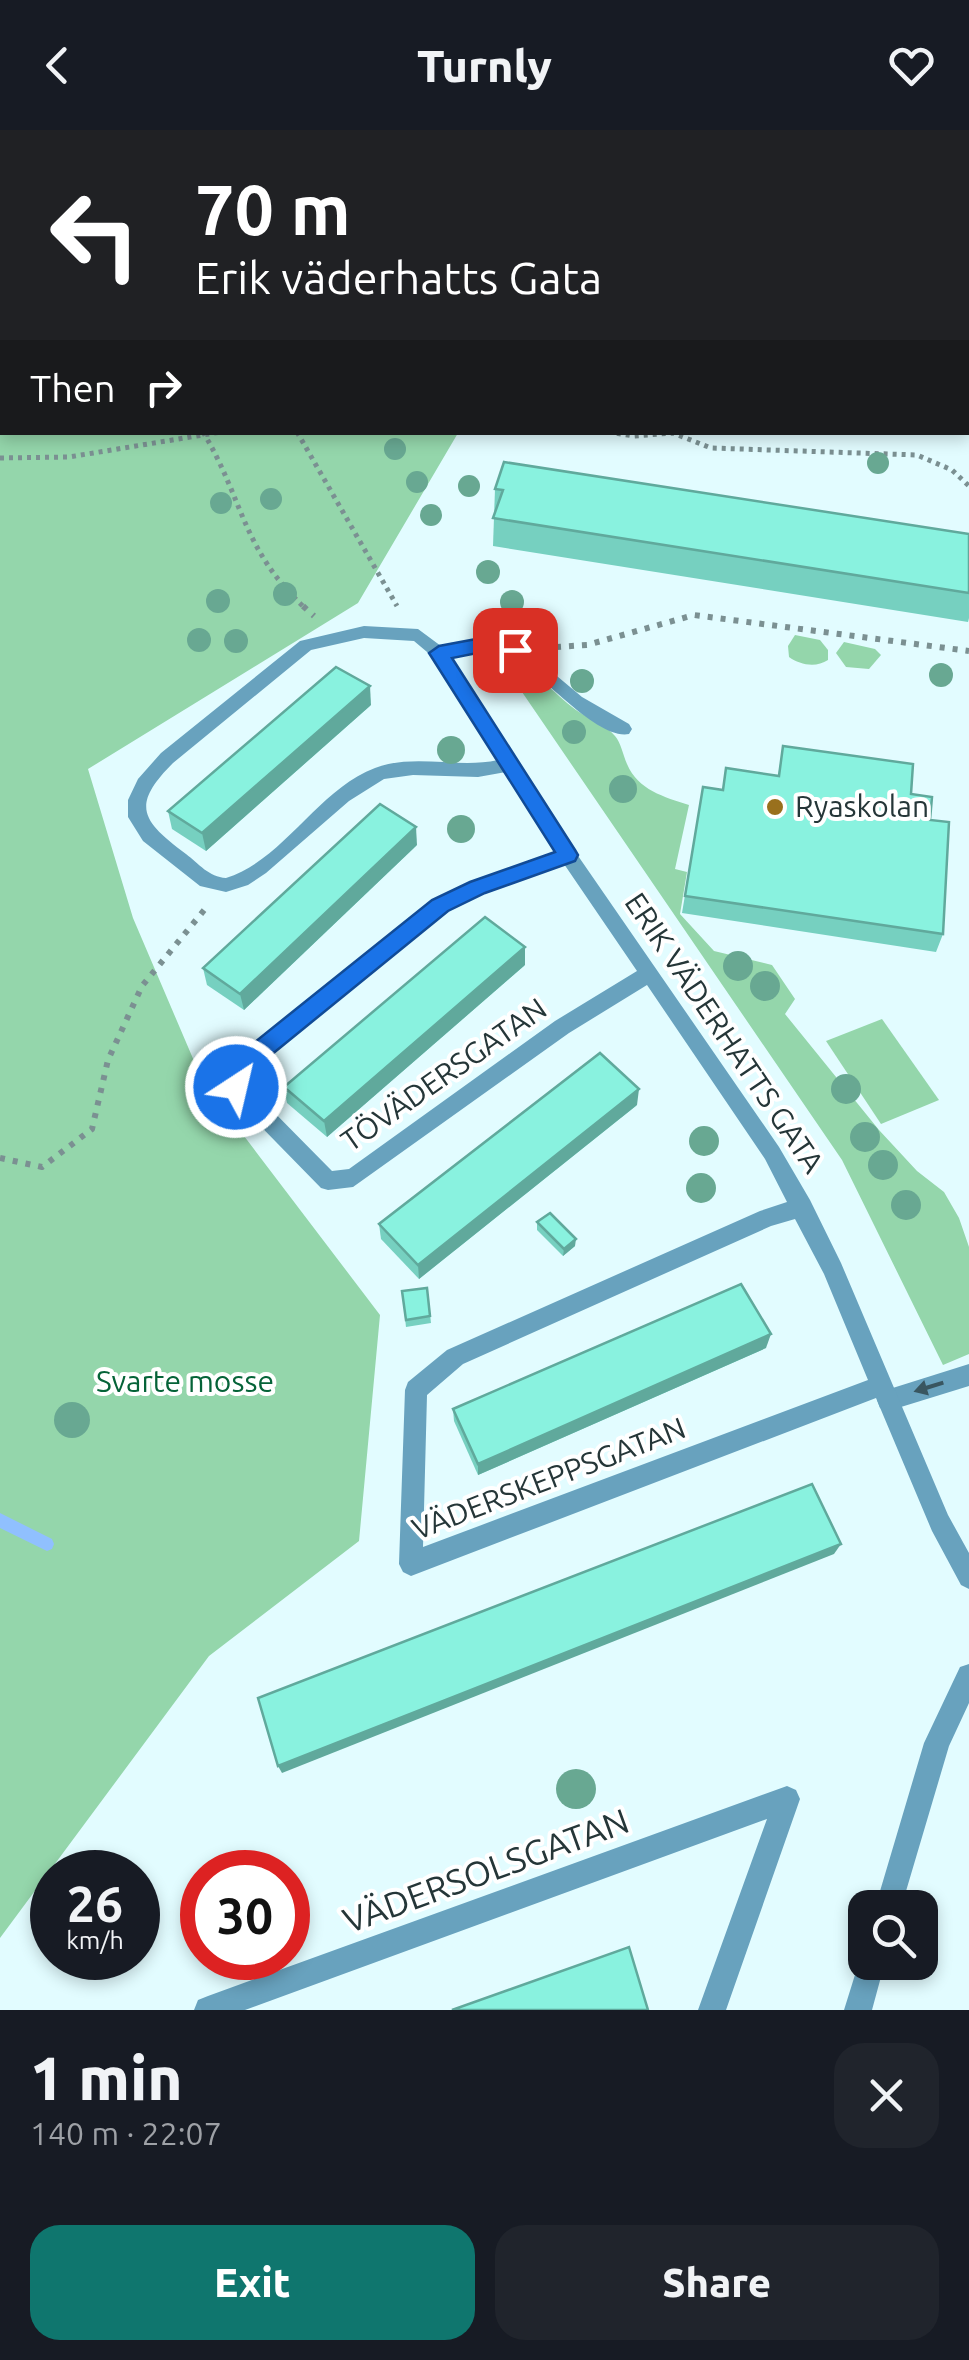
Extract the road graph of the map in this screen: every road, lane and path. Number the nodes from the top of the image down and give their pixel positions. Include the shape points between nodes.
1 (198, 435) edge
2 (204, 435) edge
3 (299, 435) edge
4 (678, 435) edge
5 (0, 458) edge
6 (969, 486) edge
7 (418, 635) junction
8 (337, 636) junction
9 (515, 650) junction
10 (969, 651) edge
11 (439, 653) junction
12 (623, 729) dead end
13 (510, 764) junction
14 (568, 855) junction
15 (226, 885) junction
16 (650, 974) junction
17 (0, 1158) edge
18 (803, 1207) junction
19 (969, 1375) edge
20 (885, 1392) junction
21 (969, 1577) edge
22 (969, 1676) edge
23 (893, 1890) edge
24 (867, 1980) edge
25 (208, 2010) edge
26 (712, 2010) edge
27 (858, 2010) edge

1 - 5 path via 69,457
2 - 8 path via 270,578
3 - 7 path
4 - 6 path via 711,448 916,456 952,470
7 - 8 street
7 - 11 street, ERIK VÄDERHATTS GATA
8 - 15 street via 306,644 272,669 167,758 139,796 136,816 149,836 205,880
9 - 10 path via 587,644 694,615
9 - 11 street via 492,643
9 - 12 street via 576,701
11 - 13 street, ERIK VÄDERHATTS GATA
13 - 14 street, ERIK VÄDERHATTS GATA
13 - 15 street via 492,771 378,774 250,874
14 - 16 street, ERIK VÄDERHATTS GATA
14 - 16 street, TÖVÄDERSGATAN via 440,906 238,1068 236,1087 328,1181 353,1178 562,1027
15 - 17 path via 142,986 108,1060 92,1129 42,1167
16 - 18 street, ERIK VÄDERHATTS GATA
18 - 20 street, ERIK VÄDERHATTS GATA
18 - 20 street, VÄDERSKEPPSGATAN via 455,1356 416,1390 410,1564
19 -> 20 street
20 - 21 street, ERIK VÄDERHATTS GATA
22 - 23 street via 937,1744
24 - 27 street
25 - 26 street, VÄDERSOLSGATAN via 788,1799

